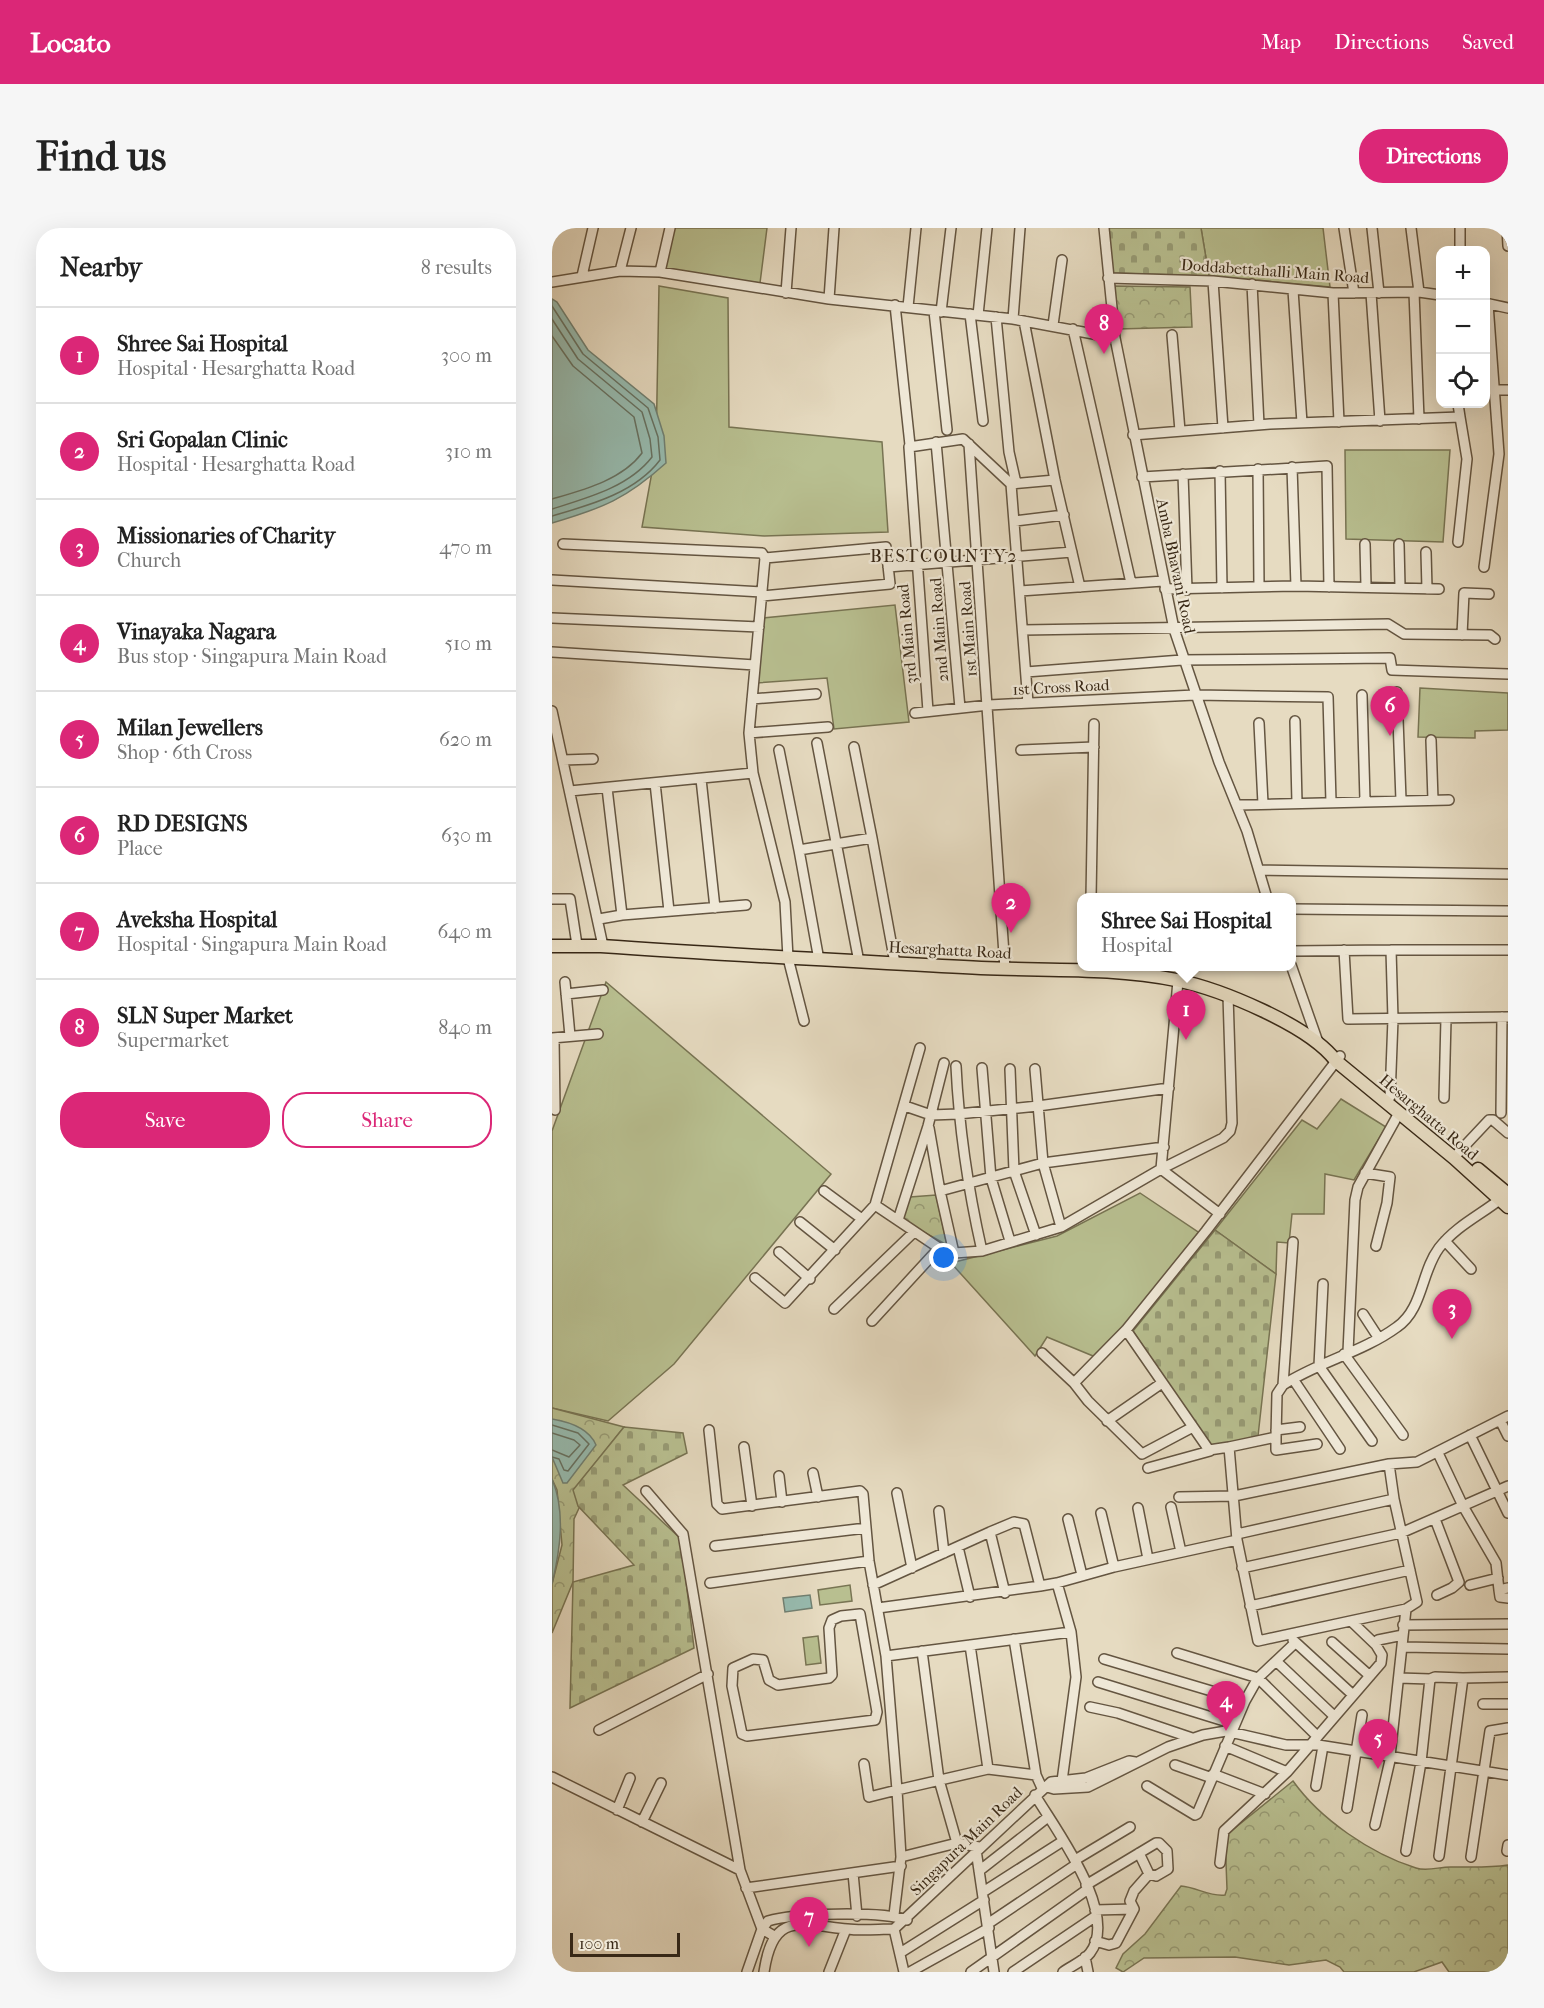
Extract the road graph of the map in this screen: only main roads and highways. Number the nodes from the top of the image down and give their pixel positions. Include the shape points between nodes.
1 (552, 946) edge
2 (1077, 968) edge
3 (1112, 971) edge
4 (1388, 1099) junction
5 (1506, 1198) edge

1 - 2 main road, Hesarghatta Road via 1005,969
3 - 4 main road, Hesarghatta Road via 1178,981 1228,995 1298,1030
4 - 5 main road, Hesarghatta Road via 1458,1153
4 - 5 main road, Hesarghatta Road via 1399,1113

